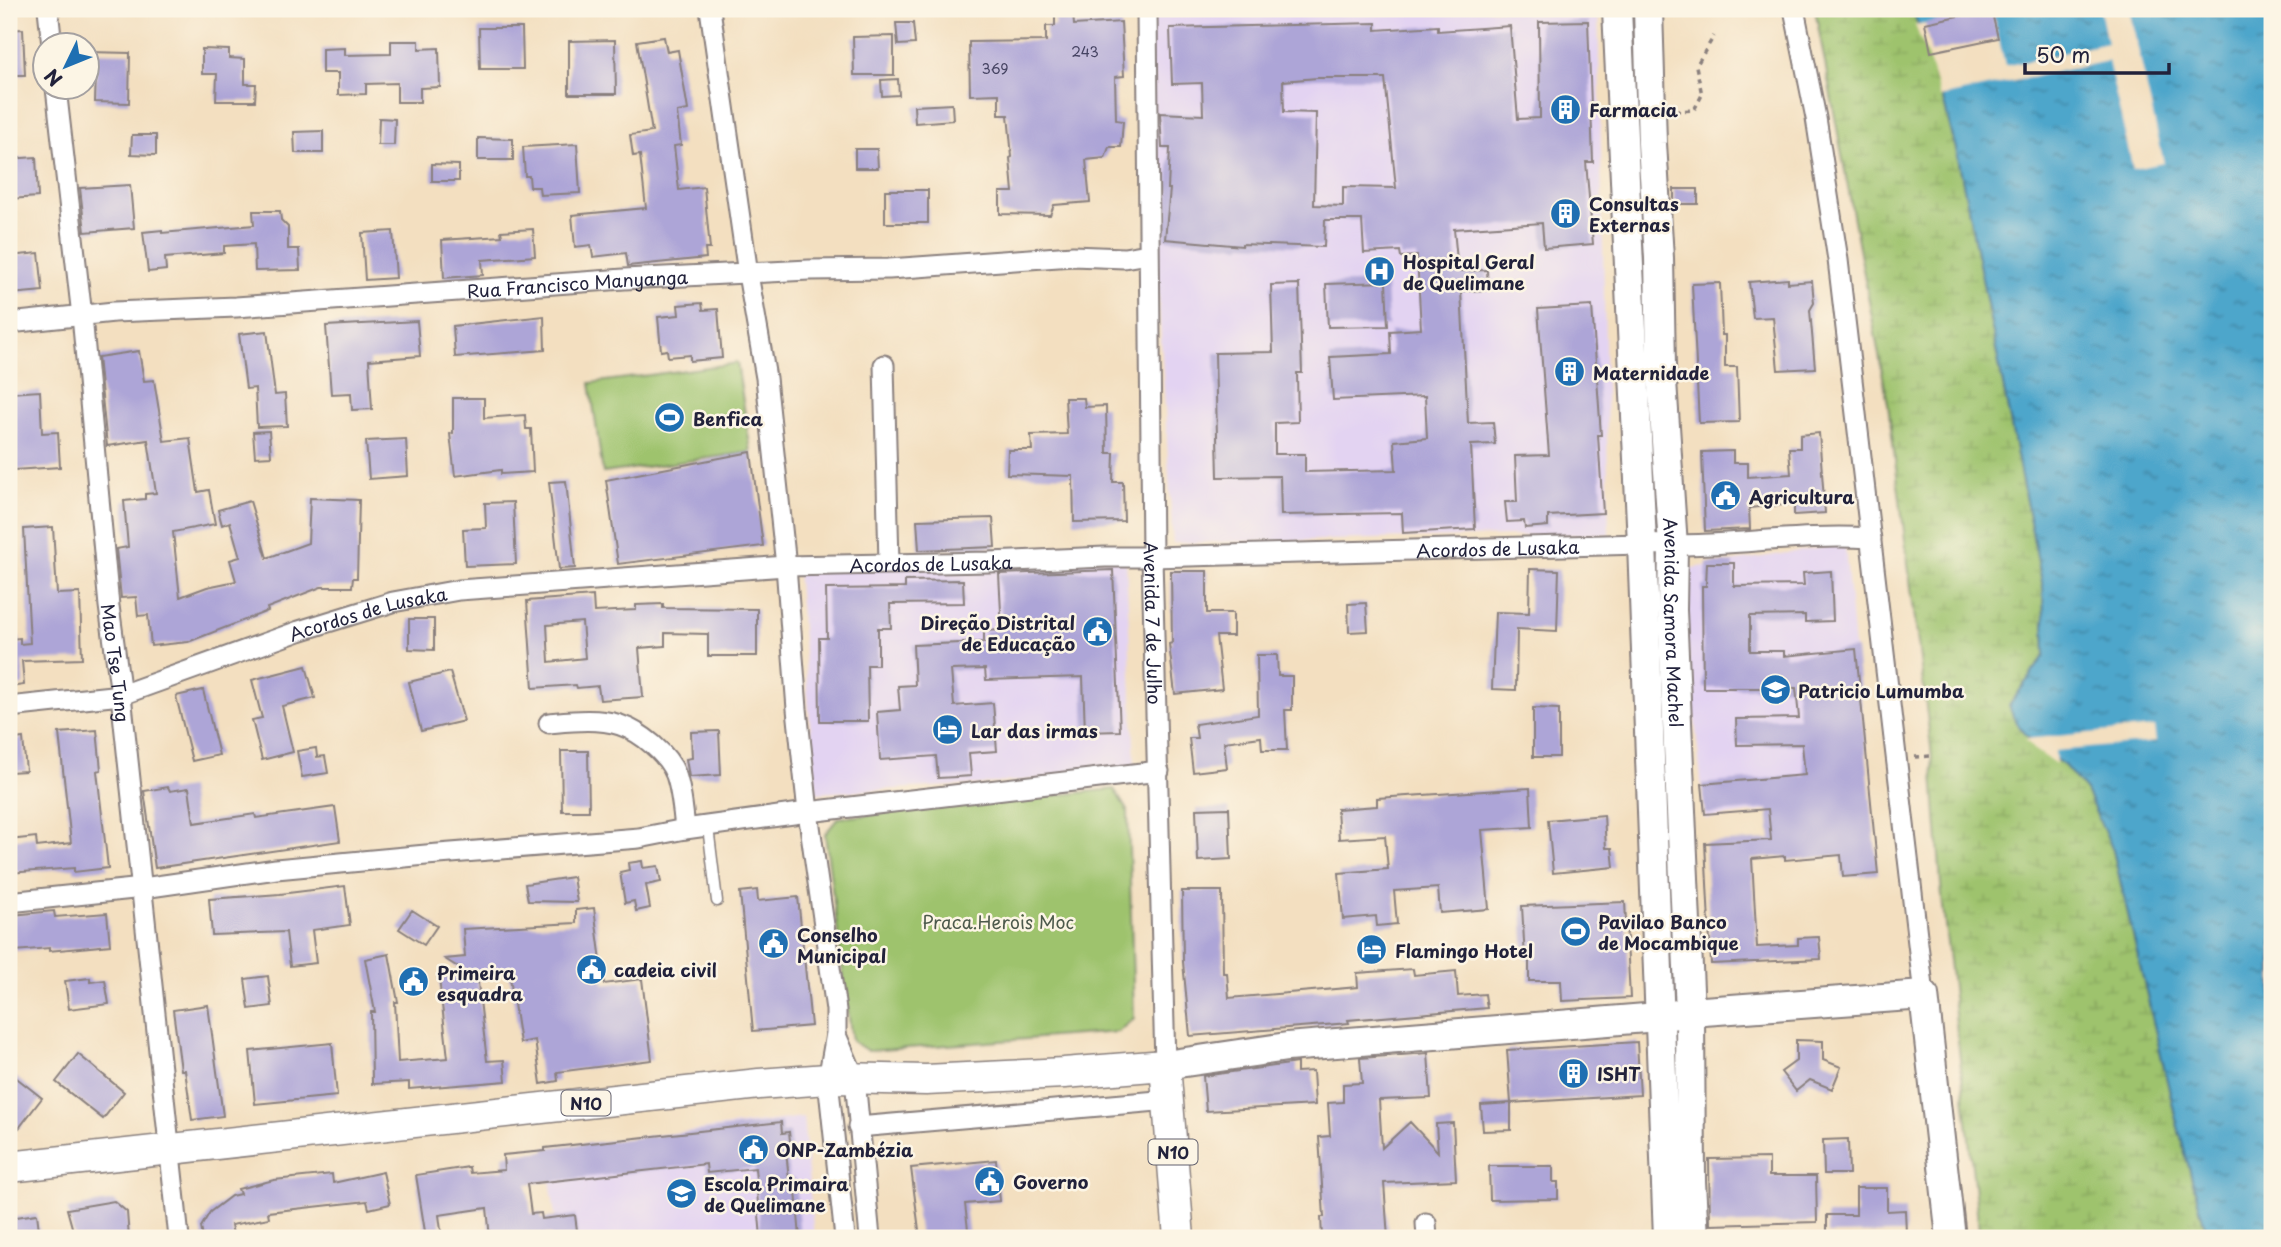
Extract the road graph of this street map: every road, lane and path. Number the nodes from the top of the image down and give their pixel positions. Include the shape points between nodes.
1 (48, 9) edge
2 (710, 9) edge
3 (1147, 9) edge
4 (1617, 9) edge
5 (1648, 9) edge
6 (1794, 9) edge
7 (50, 32) edge
8 (1714, 36) dead end
9 (58, 102) edge
10 (1674, 111) dead end
11 (1148, 254) junction
12 (748, 274) junction
13 (82, 316) junction
14 (9, 323) edge
15 (884, 365) dead end
16 (1871, 538) junction
17 (1642, 544) junction
18 (1674, 546) junction
19 (1152, 557) junction
20 (889, 563) junction
21 (786, 566) junction
22 (121, 695) junction
23 (9, 707) edge
24 (549, 723) dead end
25 (1158, 771) junction
26 (808, 812) junction
27 (708, 827) junction
28 (685, 829) junction
29 (143, 888) junction
30 (717, 901) dead end
31 (9, 902) edge
32 (1924, 995) junction
33 (1690, 1012) junction
34 (1658, 1017) junction
35 (1165, 1065) junction
36 (841, 1079) junction
37 (1169, 1100) junction
38 (858, 1127) junction
39 (170, 1149) junction
40 (9, 1167) edge
41 (179, 1238) edge
42 (845, 1238) edge
43 (870, 1238) edge
44 (1179, 1238) edge
45 (1668, 1238) edge
46 (1694, 1238) edge
47 (1951, 1238) edge

1 - 7 street
2 - 12 street
3 - 11 street, Avenida 7 de Julho
4 - 17 street, Avenida Samora Machel
5 - 18 street, Avenida Samora Machel via 1661,366
6 - 16 street via 1838,260
8 - 10 path via 1696,66 1702,95 1694,110
9 - 13 street, Mao Tse Tung
11 - 12 street, Rua Francisco Manyanga
11 - 19 street, Avenida 7 de Julho
12 - 13 street, Rua Francisco Manyanga
12 - 21 street via 766,378
13 - 14 street, Rua Francisco Manyanga
13 - 22 street, Mao Tse Tung
15 - 20 street
16 - 18 street, Acordos de Lusaka
16 - 32 street
17 - 18 street, Acordos de Lusaka
17 - 19 street, Acordos de Lusaka
17 - 34 street, Avenida Samora Machel
18 - 33 street, Avenida Samora Machel via 1672,610
19 - 20 street, Acordos de Lusaka
19 - 25 street, Avenida 7 de Julho
20 - 21 street, Acordos de Lusaka
21 - 22 street, Acordos de Lusaka via 459,590 393,602
21 - 26 street
22 - 23 street, Acordos de Lusaka
22 - 29 street, Mao Tse Tung
24 - 28 street via 621,725 664,753 681,792
25 - 26 street
25 - 35 street, Avenida 7 de Julho
26 - 27 street
26 - 36 street via 836,1010
27 - 28 street
27 - 30 lane
28 - 29 street via 639,838 303,866
29 - 31 street
29 - 39 street, Mao Tse Tung
32 - 33 street
32 - 47 street
33 - 34 street
33 - 46 street, Avenida Samora Machel
34 - 35 street via 1287,1047
34 - 45 street, Avenida Samora Machel
35 - 36 main road, N10 via 940,1079
35 - 37 main road, Avenida 7 de Julho / N10
36 - 38 street
36 - 39 main road, N10 via 759,1084
36 - 42 street
37 - 38 street
37 - 44 main road, Avenida 7 de Julho / N10
38 - 43 street
39 - 40 main road, N10
39 - 41 street, Mao Tse Tung

